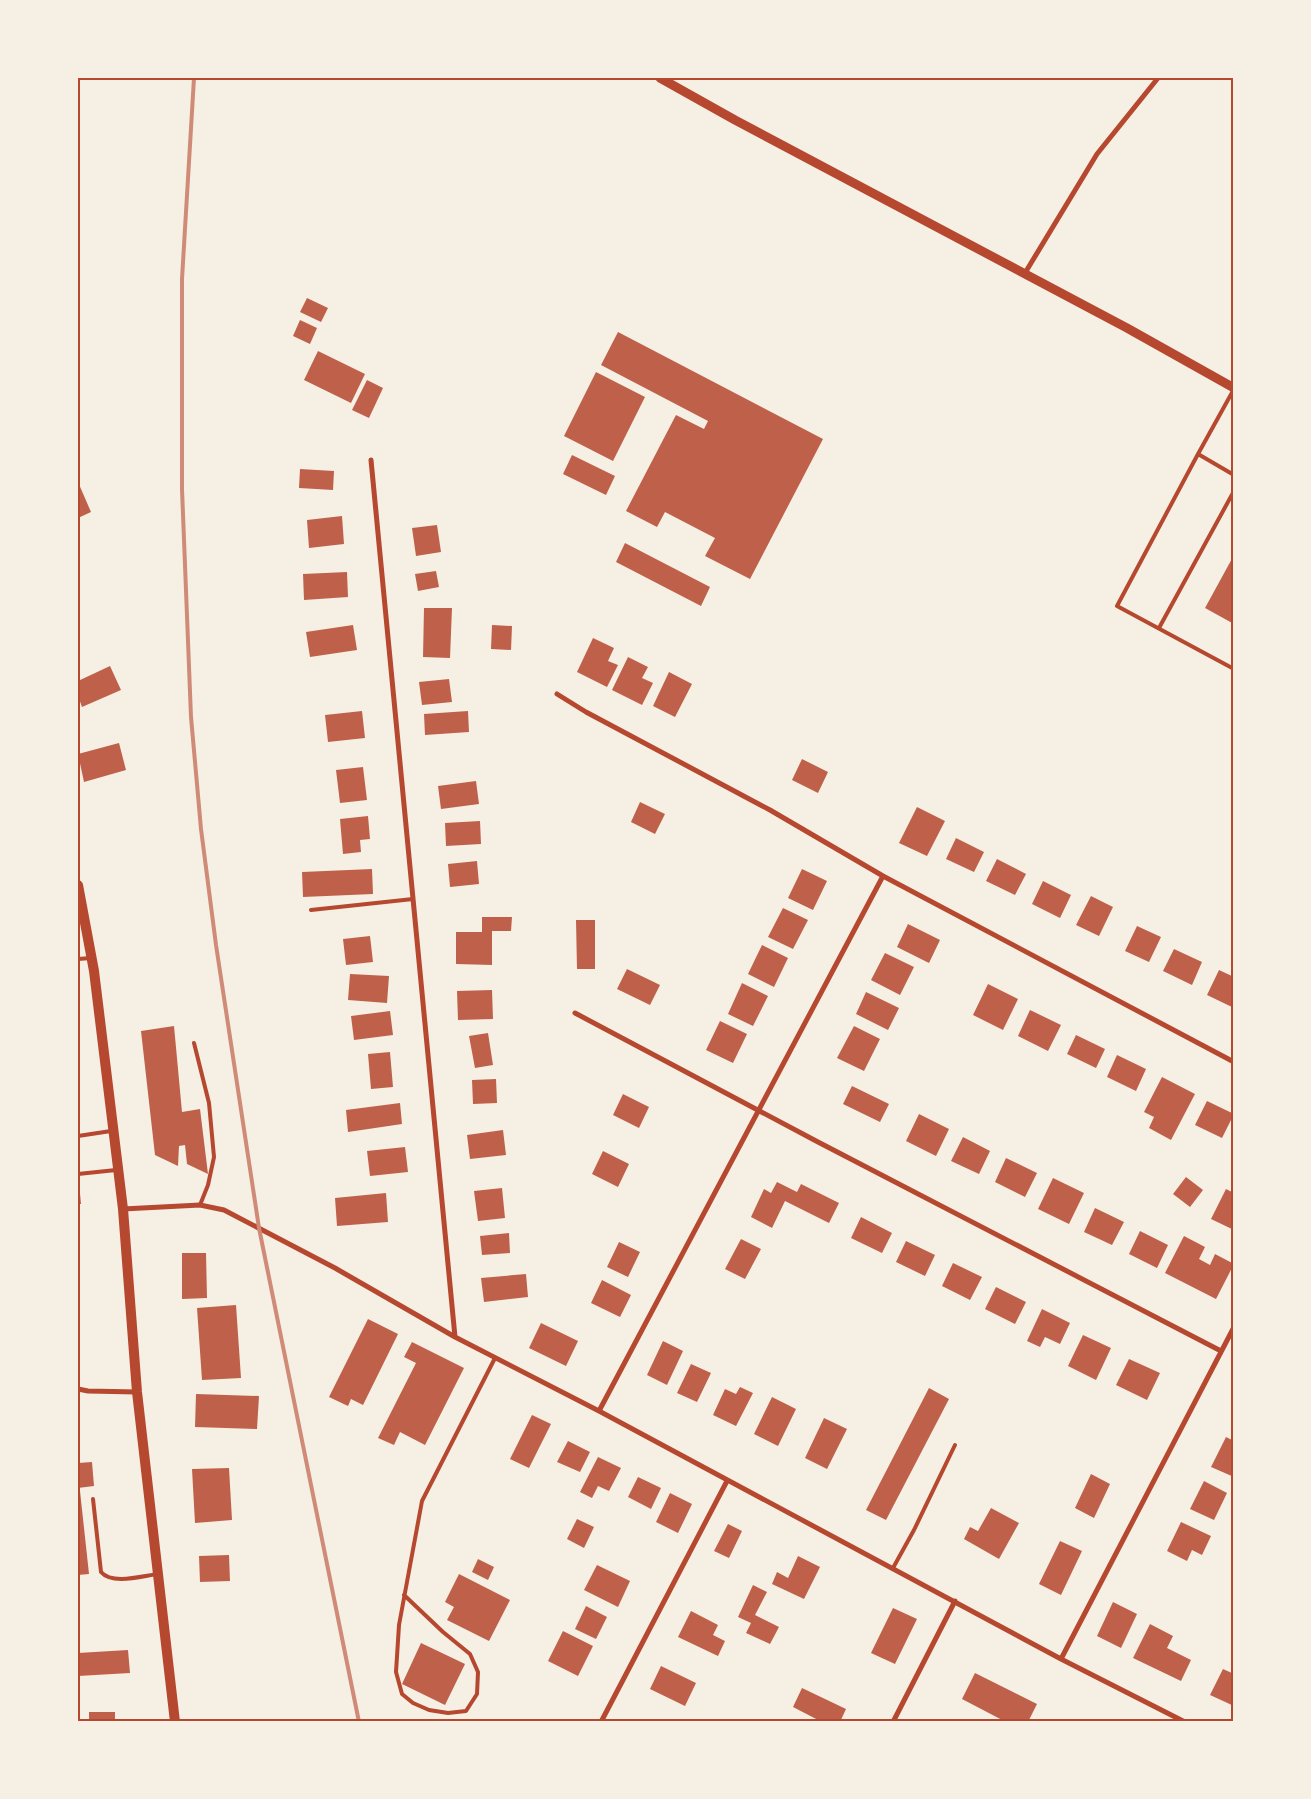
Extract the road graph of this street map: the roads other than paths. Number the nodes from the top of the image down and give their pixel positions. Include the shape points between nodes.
1 (660, 78) edge
2 (1158, 78) edge
3 (1025, 273) junction
4 (1234, 389) edge
5 (1198, 454) junction
6 (371, 460) dead end
7 (1234, 475) edge
8 (1234, 491) edge
9 (1159, 628) junction
10 (1234, 669) edge
11 (556, 694) dead end
12 (883, 876) junction
13 (78, 885) edge
14 (413, 900) junction
15 (311, 910) dead end
16 (91, 958) junction
17 (78, 959) edge
18 (575, 1013) dead end
19 (194, 1043) dead end
20 (1234, 1062) edge
21 (759, 1110) junction
22 (114, 1131) junction
23 (78, 1136) edge
24 (118, 1170) junction
25 (78, 1174) edge
26 (200, 1205) junction
27 (123, 1209) junction
28 (1234, 1327) edge
29 (455, 1337) junction
30 (1221, 1351) junction
31 (495, 1358) junction
32 (78, 1389) edge
33 (137, 1392) junction
34 (599, 1411) junction
35 (955, 1445) dead end
36 (727, 1481) junction
37 (93, 1499) dead end
38 (892, 1568) junction
39 (158, 1574) junction
40 (404, 1595) junction
41 (955, 1601) junction
42 (1061, 1659) junction
43 (176, 1722) edge
44 (601, 1722) edge
45 (893, 1722) edge
46 (1185, 1722) edge

1 - 3 street
2 - 3 street via 1098,154
3 - 4 street
4 - 5 lane
5 - 7 lane
5 - 9 lane via 1117,606
6 - 14 street
8 - 9 lane
9 - 10 lane
11 - 12 street via 770,810
12 - 20 street
12 - 21 street
13 - 16 main road
14 - 15 lane
14 - 29 street
16 - 17 lane
16 - 22 main road
18 - 21 street
19 - 26 lane via 209,1103 214,1157
21 - 30 street
21 - 34 street
22 - 23 lane
22 - 24 main road
24 - 25 lane
24 - 27 main road
26 - 27 street
26 - 29 street via 224,1210 335,1268
27 - 33 main road
28 - 30 street
29 - 31 street
30 - 42 street
31 - 34 street
31 - 40 lane via 422,1501
32 - 33 street
33 - 39 main road
34 - 36 street
35 - 38 lane
36 - 38 street
36 - 44 street
37 - 39 lane via 101,1572 105,1577 113,1580
38 - 41 street
39 - 43 main road
40 - 40 lane via 396,1672 402,1694 429,1710 448,1714 466,1711 476,1694 478,1672 470,1654
41 - 42 street
41 - 45 street
42 - 46 street

